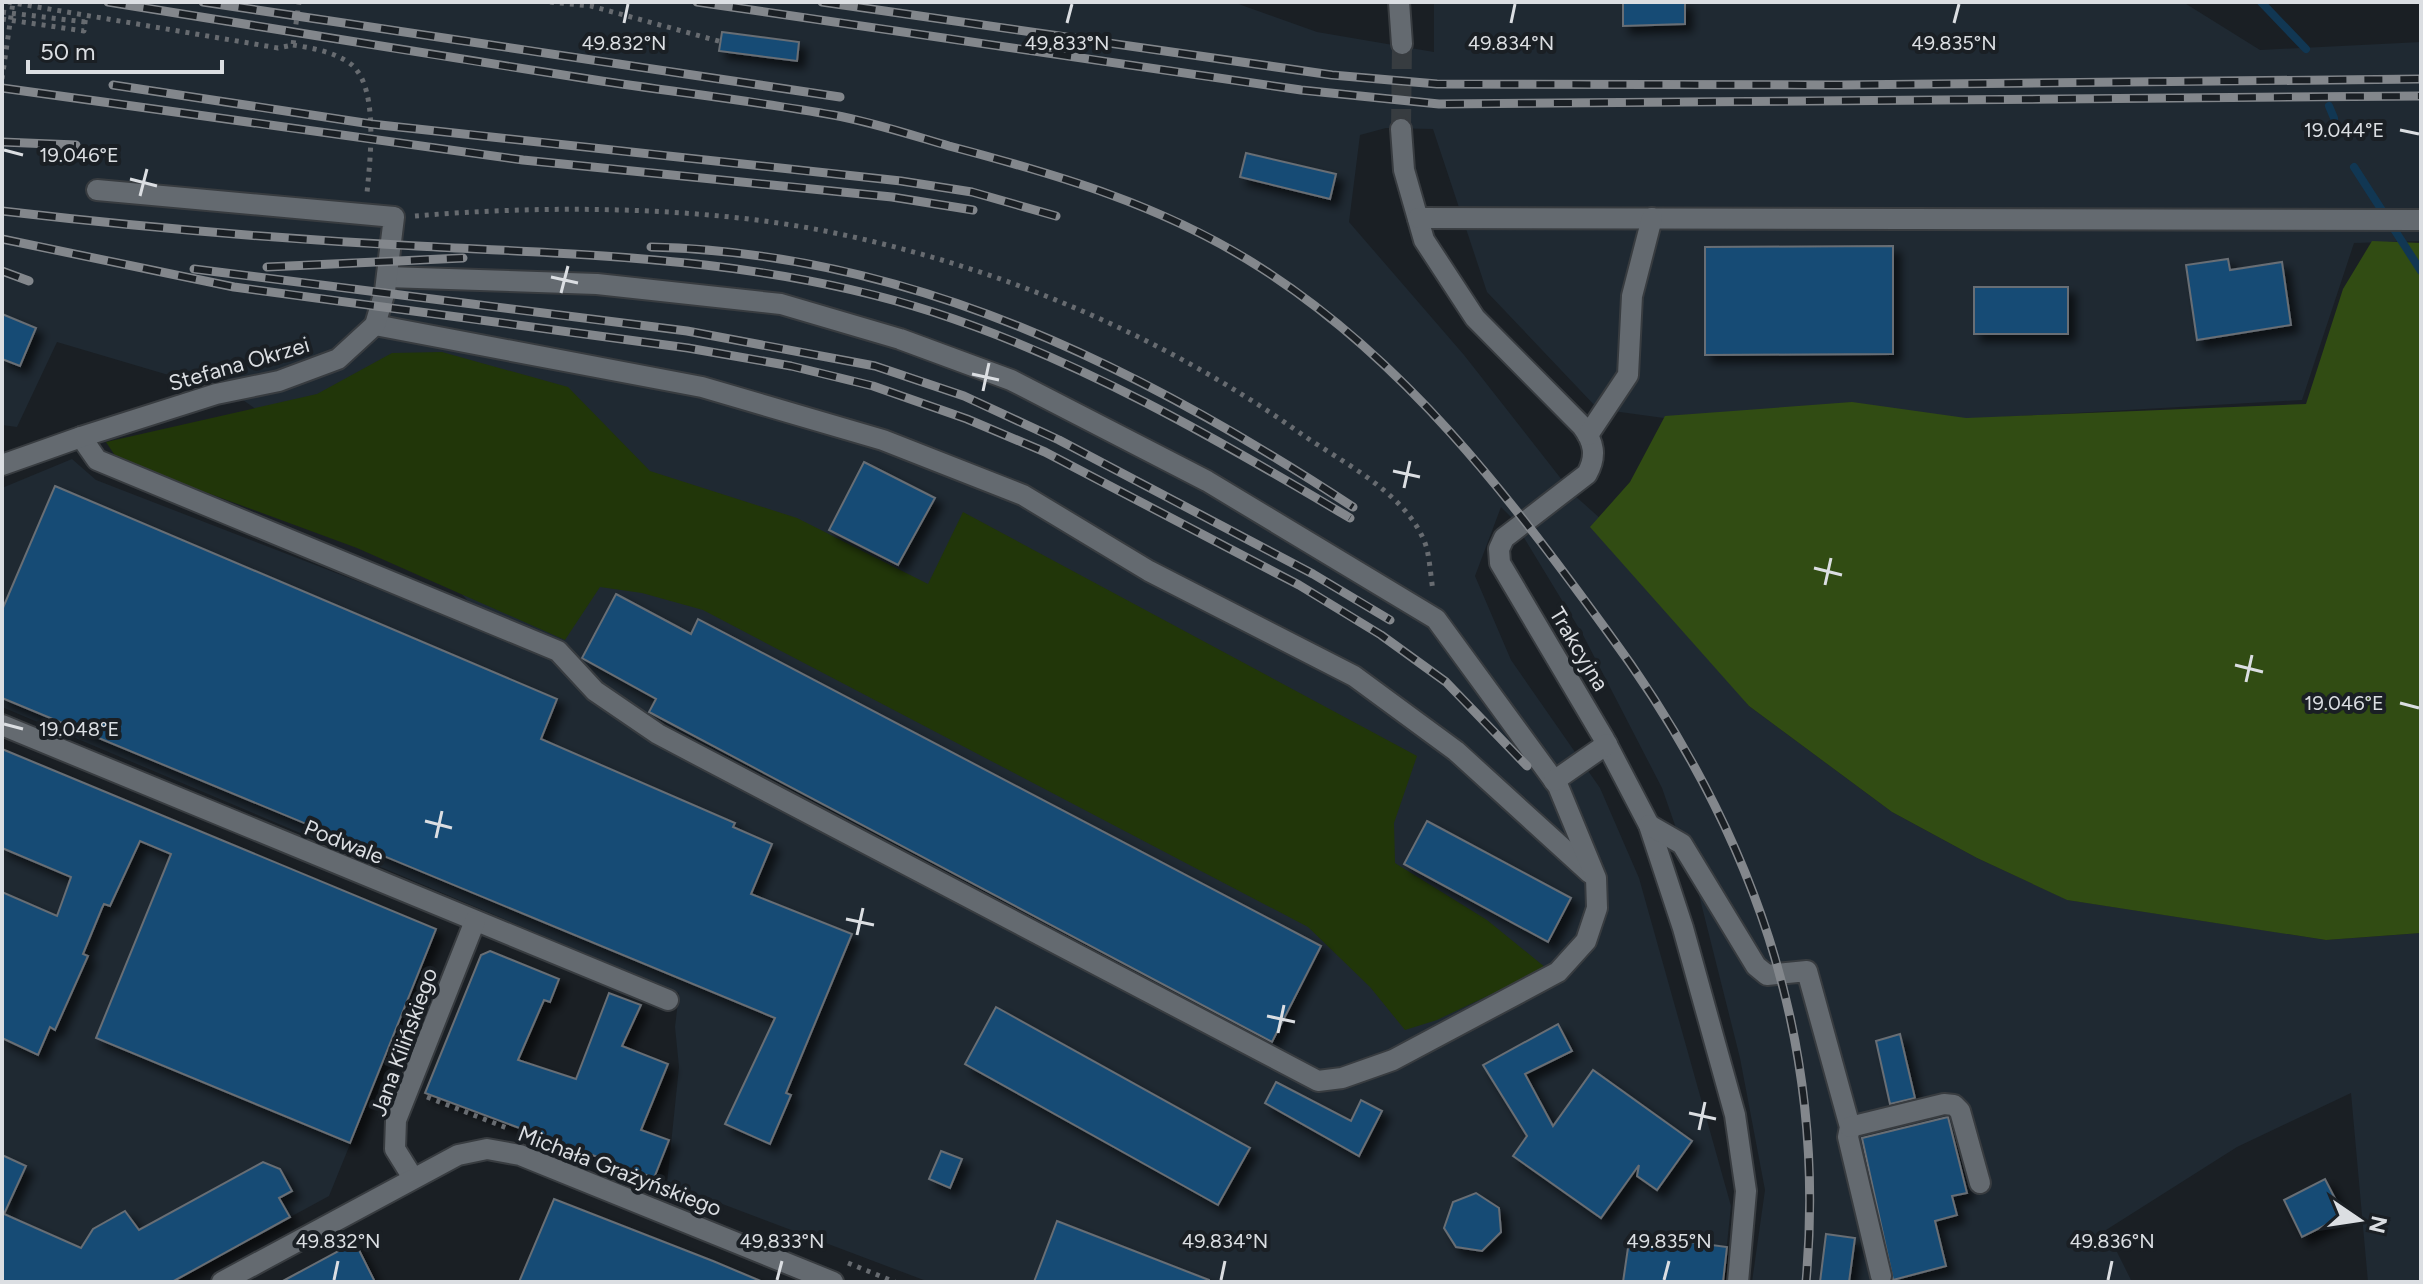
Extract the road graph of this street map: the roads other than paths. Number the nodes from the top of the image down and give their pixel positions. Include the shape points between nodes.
1 (1399, 2) edge
2 (1402, 44) tunnel mouth
3 (1401, 129) tunnel mouth
4 (97, 190) dead end
5 (1418, 218) junction
6 (1652, 218) junction
7 (2416, 220) edge
8 (387, 277) junction
9 (375, 325) junction
10 (1588, 435) junction
11 (81, 437) junction
12 (2, 465) edge
13 (2, 725) edge
14 (1607, 744) junction
15 (1554, 781) junction
16 (1649, 825) junction
17 (1596, 878) junction
18 (475, 921) junction
19 (668, 1000) dead end
20 (1850, 1127) junction
21 (413, 1178) junction
22 (1980, 1183) dead end
23 (1881, 1276) dead end
24 (222, 1282) edge
25 (833, 1282) edge
26 (1738, 1282) edge

1 - 2 street
3 - 5 street via 1404,170
4 - 8 street via 394,217
5 - 6 street
5 - 10 street via 1424,240 1475,318
6 - 7 street
6 - 10 street via 1632,296 1628,375
8 - 9 street
8 - 15 street via 597,284 781,304 900,339 1011,380 1207,481 1436,619
9 - 11 street, Stefana Okrzei via 338,359 313,370
9 - 17 street via 702,387 883,440 1023,495 1149,571 1354,676 1456,751
10 - 14 street, Trakcyjna via 1594,461 1587,474 1504,538 1499,549 1507,576
11 - 12 street, Stefana Okrzei
11 - 17 street via 97,460 558,651 595,691 658,734 1318,1081 1393,1060 1558,972 1586,941 1597,908
13 - 18 street, Podwale
14 - 15 street
14 - 16 street, Trakcyjna
15 - 17 street
16 - 20 street via 1682,844 1756,966 1767,975 1807,971
16 - 26 street, Trakcyjna via 1735,1115 1746,1191
18 - 19 street, Podwale
18 - 21 street, Jana Kilińskiego via 396,1120 395,1149
20 - 22 street via 1954,1105
20 - 23 street
21 - 24 street, Michała Grażyńskiego
21 - 25 street, Michała Grażyńskiego via 458,1155 487,1149 520,1155

